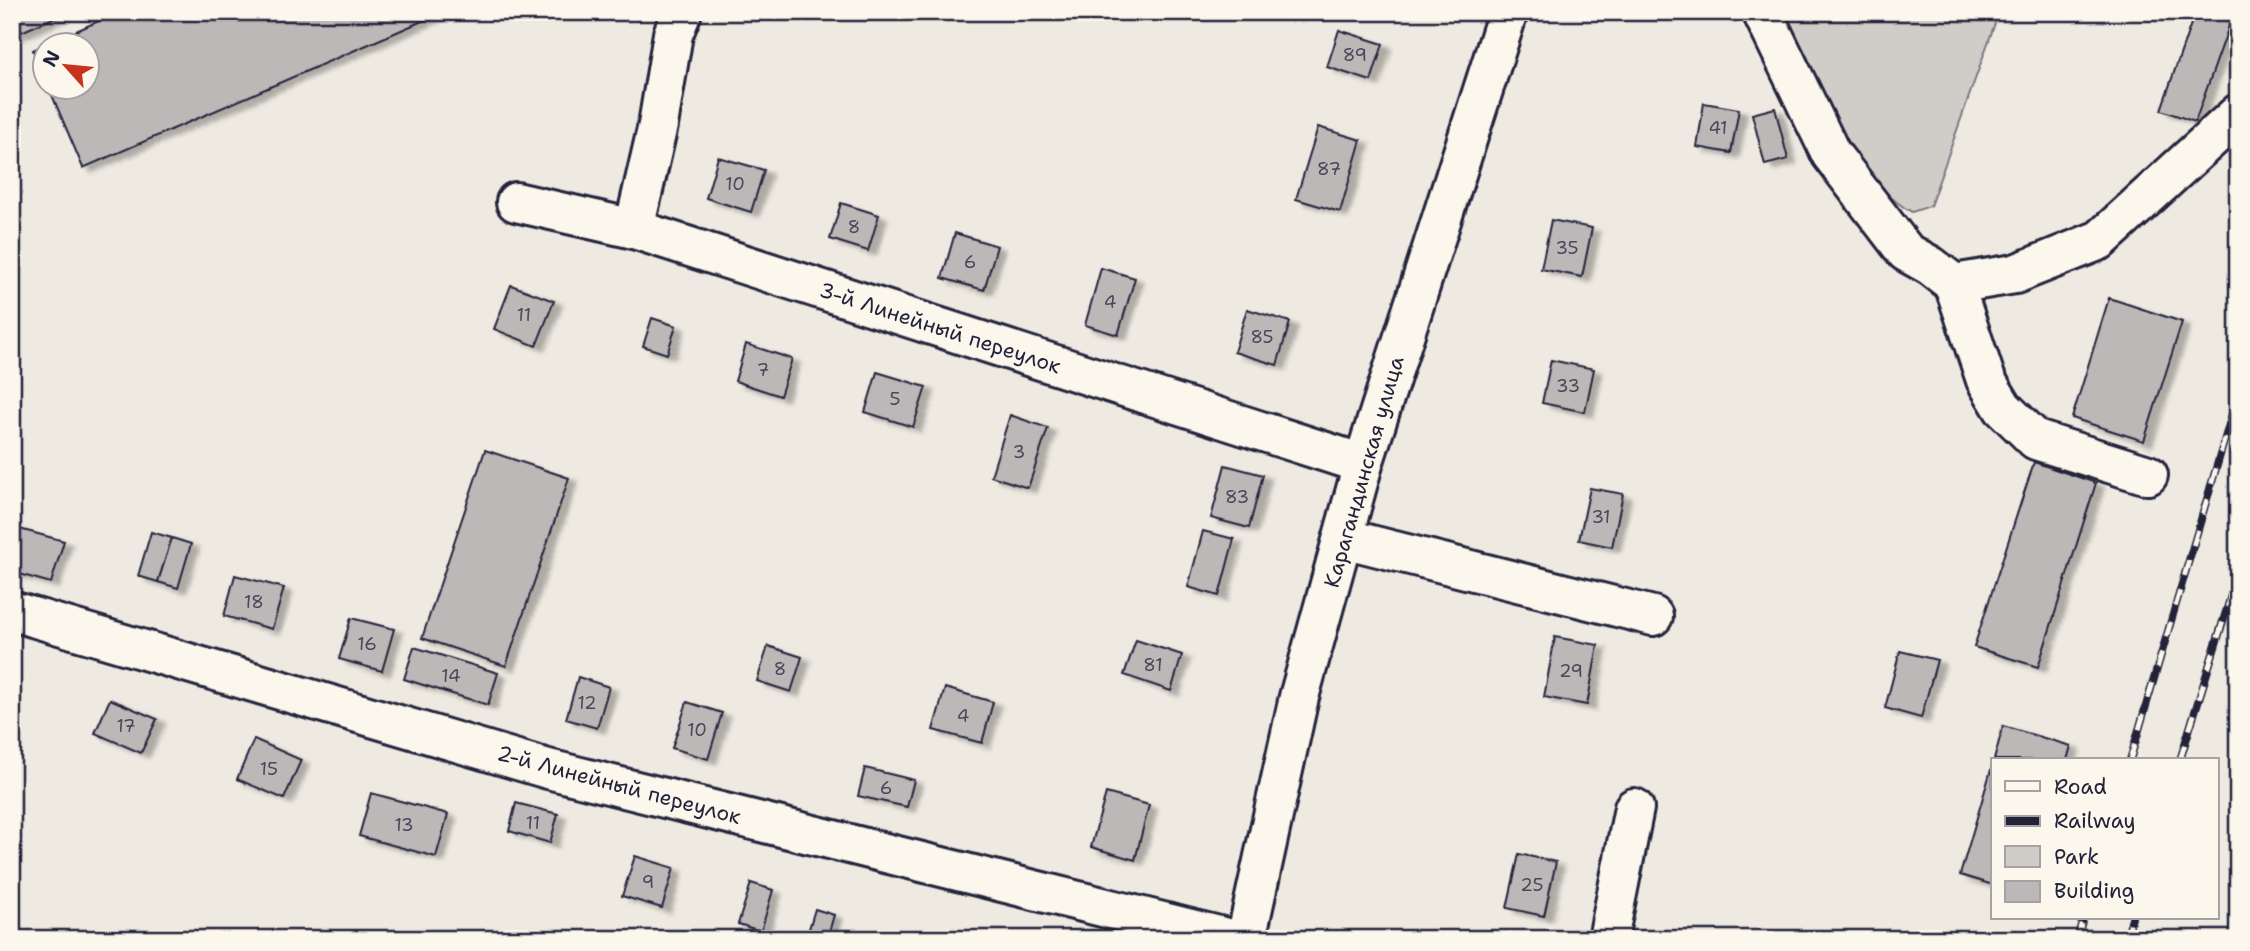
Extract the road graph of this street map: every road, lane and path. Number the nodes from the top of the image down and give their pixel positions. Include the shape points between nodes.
1 (682, 12) edge
2 (1508, 12) edge
3 (1762, 12) edge
4 (2238, 114) edge
5 (516, 202) dead end
6 (634, 229) junction
7 (1954, 284) junction
8 (1363, 464) junction
9 (2148, 475) dead end
10 (1343, 538) junction
11 (12, 611) edge
12 (1653, 616) dead end
13 (1634, 808) dead end
14 (1231, 939) edge
15 (1245, 939) edge
16 (1608, 939) edge

1 - 6 street via 673,34
2 - 8 street, Карагандинская улица
3 - 7 street via 1831,154 1906,252
4 - 7 street via 2100,240 2015,274
5 - 6 street, 3-й Линейный переулок
6 - 8 street, 3-й Линейный переулок
7 - 9 street via 1986,380 2003,408 2036,440
8 - 10 street, Карагандинская улица
10 - 12 street
10 - 15 street, Карагандинская улица via 1299,697
11 - 14 street, 2-й Линейный переулок via 548,769
13 - 16 street

